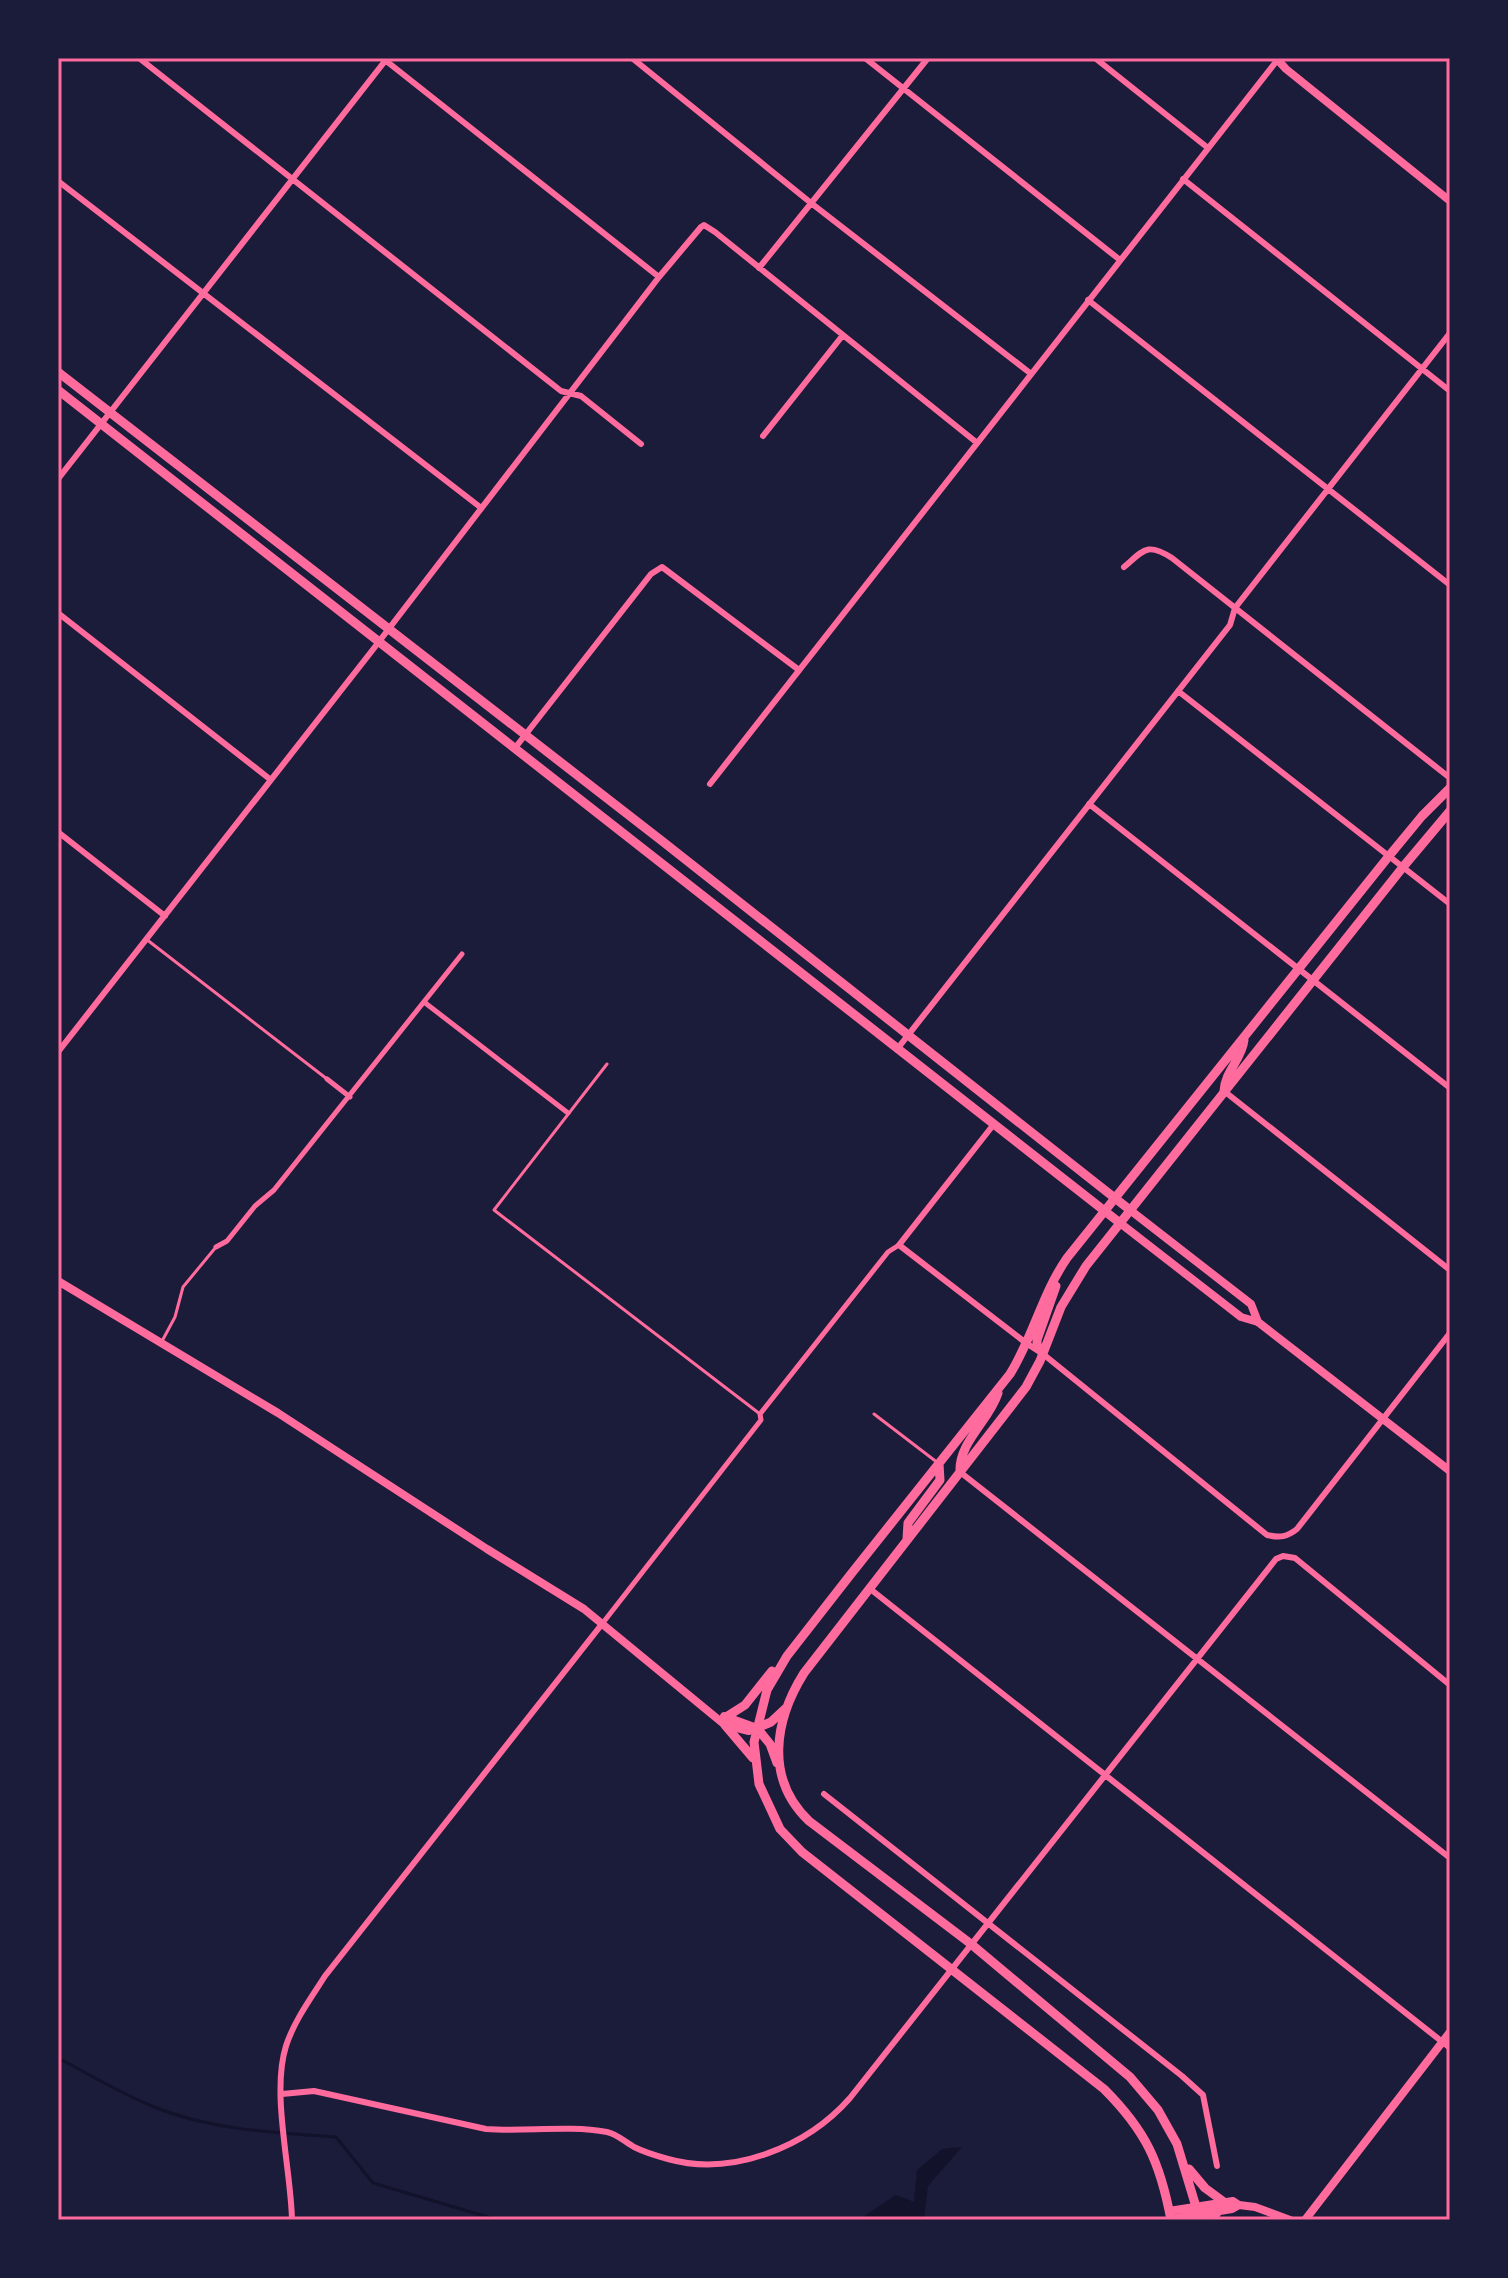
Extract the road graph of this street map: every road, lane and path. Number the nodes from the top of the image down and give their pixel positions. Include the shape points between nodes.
1 (139, 58) edge
2 (632, 58) edge
3 (865, 58) edge
4 (928, 58) edge
5 (1095, 58) edge
6 (383, 59) edge
7 (1277, 59) edge
8 (903, 89) junction
9 (1208, 148) junction
10 (293, 178) junction
11 (1183, 179) junction
12 (58, 181) edge
13 (1450, 201) edge
14 (811, 203) junction
15 (1120, 260) junction
16 (759, 268) junction
17 (659, 277) junction
18 (203, 293) junction
19 (1088, 300) junction
20 (1450, 333) edge
21 (843, 335) junction
22 (1422, 369) junction
23 (58, 372) edge
24 (1030, 373) junction
25 (58, 390) edge
26 (1450, 391) edge
27 (570, 393) junction
28 (110, 413) junction
29 (101, 424) junction
30 (763, 436) dead end
31 (976, 442) junction
32 (641, 444) dead end
33 (58, 479) edge
34 (1327, 489) junction
35 (480, 507) junction
36 (1124, 567) dead end
37 (1450, 585) edge
38 (1235, 608) junction
39 (58, 613) edge
40 (387, 629) junction
41 (379, 641) junction
42 (799, 670) junction
43 (1178, 691) junction
44 (526, 734) junction
45 (515, 748) junction
46 (1450, 778) edge
47 (271, 780) junction
48 (710, 784) dead end
49 (1450, 788) edge
50 (1089, 804) junction
51 (1450, 811) edge
52 (58, 832) edge
53 (1389, 856) junction
54 (1403, 867) junction
55 (1450, 904) edge
56 (165, 916) junction
57 (146, 939) junction
58 (462, 954) dead end
59 (1299, 969) junction
60 (1313, 979) junction
61 (424, 1002) junction
62 (908, 1035) junction
63 (1245, 1036) junction
64 (898, 1048) junction
65 (58, 1052) edge
66 (607, 1064) dead end
67 (327, 1079) joint
68 (1450, 1088) edge
69 (1224, 1091) junction
70 (350, 1097) junction
71 (568, 1113) junction
72 (994, 1123) junction
73 (1115, 1199) junction
74 (1130, 1210) junction
75 (1106, 1211) junction
76 (1120, 1223) junction
77 (899, 1245) junction
78 (216, 1247) joint
79 (1450, 1270) edge
80 (1057, 1275) junction
81 (58, 1281) edge
82 (1258, 1322) junction
83 (1450, 1333) edge
84 (161, 1343) junction
85 (1026, 1343) junction
86 (1043, 1354) junction
87 (1000, 1386) junction
88 (874, 1414) dead end
89 (760, 1417) junction
90 (1383, 1418) junction
91 (939, 1464) junction
92 (1450, 1471) edge
93 (960, 1472) junction
94 (907, 1539) junction
95 (869, 1588) junction
96 (602, 1624) junction
97 (801, 1639) junction
98 (1197, 1658) junction
99 (1450, 1685) edge
100 (786, 1708) junction
101 (725, 1721) junction
102 (757, 1728) junction
103 (754, 1759) junction
104 (780, 1772) junction
105 (1105, 1775) junction
106 (824, 1794) dead end
107 (1450, 1858) edge
108 (988, 1923) junction
109 (971, 1944) junction
110 (952, 1969) junction
111 (1450, 2032) edge
112 (1446, 2046) edge
113 (282, 2094) junction
114 (1185, 2164) junction
115 (1217, 2166) dead end
116 (1218, 2211) edge
117 (1199, 2213) edge
118 (1171, 2217) edge
119 (292, 2220) edge
120 (1290, 2220) edge
121 (1305, 2220) edge

1 - 10 street
2 - 14 street
3 - 8 street
4 - 8 street
5 - 9 street
6 - 10 street
6 - 17 street
7 - 9 street
7 - 13 street
8 - 14 street
8 - 15 street
9 - 11 street
10 - 18 street
10 - 27 street
11 - 15 street
11 - 22 street
12 - 18 street
14 - 16 street
14 - 24 street
15 - 19 street
16 - 17 street via 704,225
16 - 21 street
17 - 27 street
18 - 28 street
18 - 35 street
19 - 24 street
19 - 34 street
20 - 22 street
21 - 30 street
21 - 31 street
22 - 26 street
22 - 34 street
23 - 28 main road
24 - 31 street
25 - 29 main road
27 - 32 street
27 - 35 street
28 - 29 street
28 - 40 main road
29 - 33 street
29 - 41 main road
31 - 42 street
34 - 37 street
34 - 38 street
35 - 40 street
36 - 38 street via 1146,549 1156,548
38 - 43 street via 1230,625
38 - 46 street
39 - 47 street
40 - 41 street
40 - 44 main road
41 - 45 main road
41 - 47 street
42 - 44 street via 659,567
42 - 48 street
43 - 50 street
43 - 53 street
44 - 45 street
44 - 62 main road
45 - 64 main road
47 - 56 street
49 - 53 main road
50 - 59 street
50 - 62 street
51 - 54 main road
52 - 56 street
53 - 54 street
53 - 59 main road
54 - 55 street
54 - 60 main road
56 - 57 street
57 - 65 street
57 - 67 lane
58 - 61 street
59 - 60 street
59 - 63 main road
60 - 68 street
60 - 69 main road
61 - 70 street
61 - 71 street
62 - 64 street
62 - 73 main road
63 - 69 main road
63 - 73 main road
64 - 72 main road
66 - 71 lane
67 - 70 street
69 - 74 main road
69 - 79 street
70 - 78 street via 271,1194
71 - 89 lane via 494,1210
72 - 75 main road
72 - 77 street
73 - 74 main road
73 - 75 main road
74 - 76 main road
74 - 82 street via 1251,1304
75 - 76 main road
75 - 80 main road
76 - 82 street via 1241,1317
76 - 86 main road via 1066,1297
77 - 85 street
77 - 89 street via 888,1252
78 - 84 lane via 183,1287
80 - 85 main road
80 - 86 main road via 1037,1340
81 - 84 street
82 - 90 street
83 - 90 street
84 - 96 street
85 - 86 street
85 - 87 main road
86 - 90 street via 1267,1535 1289,1535 1297,1529
86 - 93 main road via 1019,1396
87 - 91 main road
87 - 93 main road via 994,1406 962,1451
88 - 91 lane
89 - 96 street
90 - 92 street
91 - 94 main road via 940,1480 908,1523
91 - 97 main road
93 - 94 main road
93 - 98 street
94 - 95 main road
95 - 100 main road via 804,1673
95 - 105 street
96 - 101 street
96 - 113 street via 325,1976 286,2046
97 - 101 main road
97 - 102 main road via 767,1690
98 - 99 street via 1271,1563 1283,1556 1295,1558
98 - 105 street
98 - 107 street
100 - 102 main road
100 - 104 main road
101 - 102 street via 749,1731
101 - 103 main road
102 - 103 main road
102 - 104 main road via 770,1744
103 - 110 main road via 766,1802 790,1840
104 - 109 main road via 789,1798 809,1821
105 - 108 street
105 - 112 street
106 - 108 street
108 - 109 street
108 - 115 street via 1203,2095
109 - 110 street
109 - 114 main road via 1130,2077 1158,2110
110 - 113 street via 846,2103 799,2139 735,2162 670,2160 611,2133 567,2127 486,2129 314,2091
110 - 118 main road via 1117,2102 1150,2148
111 - 112 street
112 - 121 street
113 - 119 street
114 - 116 main road
114 - 117 main road
116 - 117 street
116 - 120 street via 1233,2201
117 - 118 street

